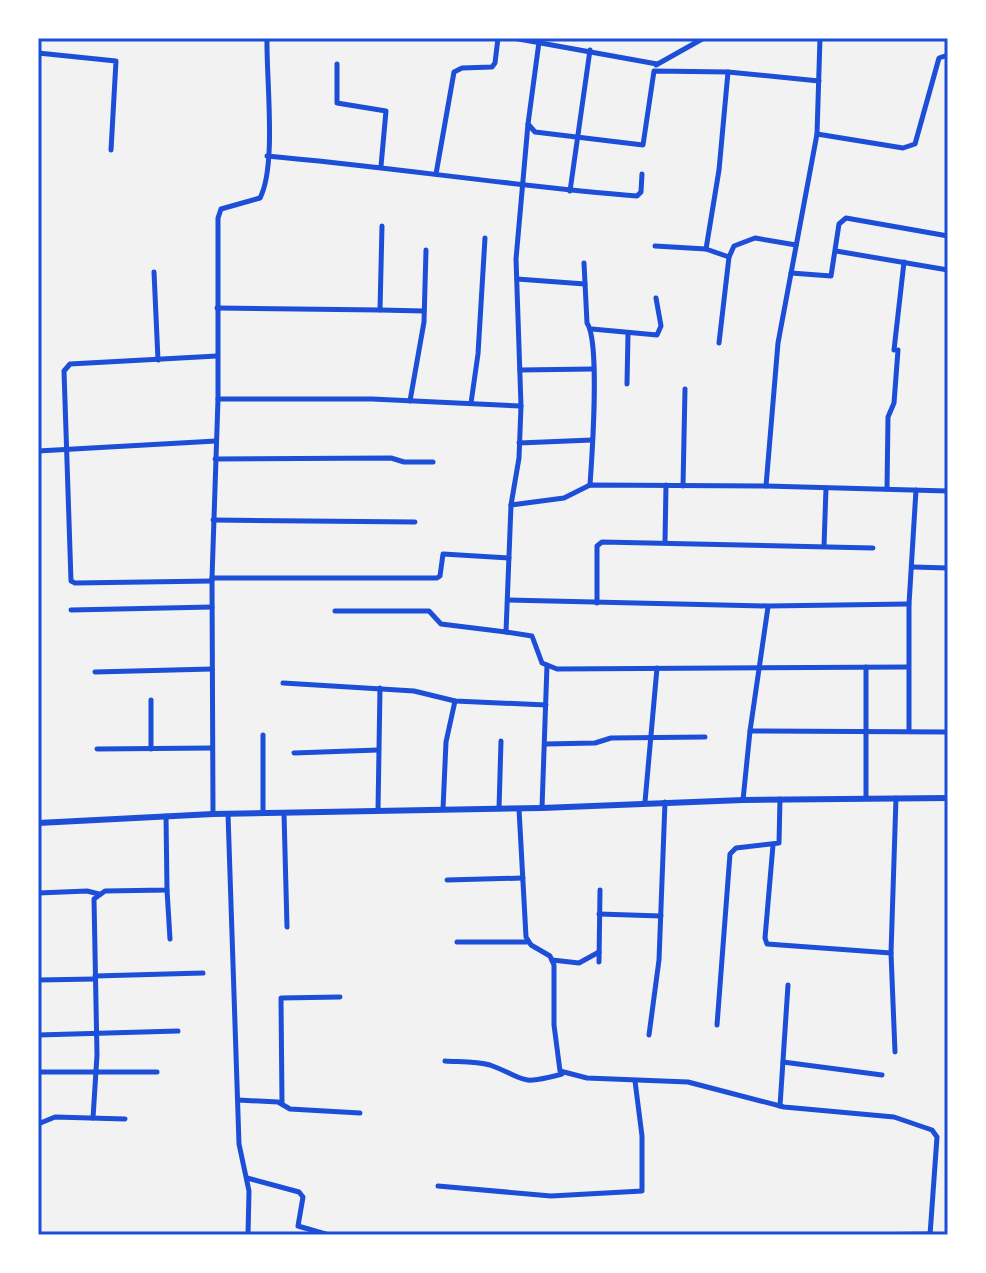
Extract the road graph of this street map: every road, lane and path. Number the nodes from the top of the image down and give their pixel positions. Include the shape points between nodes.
1 (267, 38) edge
2 (498, 38) edge
3 (513, 38) edge
4 (704, 38) edge
5 (820, 38) edge
6 (539, 42) junction
7 (590, 50) junction
8 (38, 53) edge
9 (948, 55) edge
10 (337, 64) dead end
11 (657, 64) junction
12 (654, 71) junction
13 (728, 72) junction
14 (819, 81) junction
15 (528, 124) junction
16 (817, 134) junction
17 (577, 136) junction
18 (111, 150) dead end
19 (267, 156) junction
20 (381, 166) junction
21 (436, 174) junction
22 (642, 174) dead end
23 (521, 185) junction
24 (570, 191) junction
25 (382, 226) dead end
26 (948, 236) edge
27 (485, 238) dead end
28 (796, 245) junction
29 (655, 246) dead end
30 (706, 249) junction
31 (426, 250) dead end
32 (836, 251) junction
33 (729, 257) junction
34 (904, 262) junction
35 (584, 263) dead end
36 (948, 270) edge
37 (154, 272) dead end
38 (791, 273) junction
39 (517, 279) junction
40 (585, 284) junction
41 (656, 298) dead end
42 (217, 308) junction
43 (380, 310) junction
44 (424, 311) junction
45 (592, 329) junction
46 (628, 334) junction
47 (719, 343) dead end
48 (217, 356) junction
49 (158, 360) junction
50 (593, 369) junction
51 (520, 370) junction
52 (627, 384) dead end
53 (685, 389) dead end
54 (218, 399) junction
55 (410, 401) junction
56 (471, 403) junction
57 (521, 406) junction
58 (592, 440) junction
59 (216, 441) junction
60 (519, 443) junction
61 (65, 449) junction
62 (38, 451) edge
63 (215, 459) junction
64 (433, 462) dead end
65 (590, 485) junction
66 (666, 485) junction
67 (683, 486) junction
68 (766, 486) junction
69 (826, 488) junction
70 (887, 489) junction
71 (916, 490) junction
72 (948, 491) edge
73 (511, 505) junction
74 (213, 520) junction
75 (415, 522) dead end
76 (665, 542) junction
77 (824, 546) junction
78 (873, 548) dead end
79 (509, 558) junction
80 (913, 567) junction
81 (948, 568) edge
82 (212, 579) junction
83 (508, 600) junction
84 (597, 603) junction
85 (909, 604) junction
86 (768, 606) junction
87 (212, 607) junction
88 (71, 610) dead end
89 (335, 611) dead end
90 (506, 632) junction
91 (547, 665) junction
92 (866, 667) junction
93 (908, 667) junction
94 (657, 668) junction
95 (760, 668) junction
96 (212, 669) junction
97 (95, 672) dead end
98 (283, 683) dead end
99 (380, 688) junction
100 (151, 700) dead end
101 (455, 701) junction
102 (546, 705) junction
103 (750, 731) junction
104 (864, 731) junction
105 (909, 731) junction
106 (948, 732) edge
107 (263, 735) dead end
108 (705, 737) dead end
109 (651, 738) junction
110 (501, 741) dead end
111 (545, 744) junction
112 (212, 748) junction
113 (97, 749) dead end
114 (151, 749) junction
115 (378, 750) junction
116 (294, 753) dead end
117 (866, 798) junction
118 (896, 798) junction
119 (948, 798) edge
120 (780, 799) junction
121 (743, 800) junction
122 (645, 802) junction
123 (665, 802) junction
124 (542, 808) junction
125 (443, 809) junction
126 (499, 809) junction
127 (519, 809) junction
128 (378, 811) junction
129 (263, 813) junction
130 (284, 813) junction
131 (213, 814) junction
132 (228, 814) junction
133 (166, 816) junction
134 (38, 823) edge
135 (773, 845) junction
136 (523, 878) junction
137 (447, 880) dead end
138 (167, 890) junction
139 (600, 890) dead end
140 (38, 893) edge
141 (100, 894) junction
142 (599, 914) junction
143 (661, 916) junction
144 (287, 927) dead end
145 (170, 939) dead end
146 (457, 942) dead end
147 (527, 942) junction
148 (599, 952) junction
149 (891, 953) junction
150 (552, 960) junction
151 (599, 962) dead end
152 (203, 973) dead end
153 (95, 978) junction
154 (38, 980) edge
155 (788, 985) dead end
156 (340, 997) dead end
157 (717, 1025) dead end
158 (178, 1031) dead end
159 (96, 1034) junction
160 (38, 1035) edge
161 (649, 1035) dead end
162 (895, 1052) dead end
163 (445, 1061) dead end
164 (783, 1062) junction
165 (38, 1072) edge
166 (157, 1072) dead end
167 (96, 1073) junction
168 (563, 1074) junction
169 (882, 1075) dead end
170 (635, 1081) junction
171 (238, 1100) junction
172 (282, 1104) junction
173 (780, 1106) junction
174 (360, 1113) dead end
175 (93, 1118) junction
176 (125, 1119) dead end
177 (38, 1124) edge
178 (937, 1143) junction
179 (948, 1146) edge
180 (246, 1177) junction
181 (438, 1186) dead end
182 (930, 1234) edge
183 (248, 1235) edge
184 (329, 1235) edge
185 (856, 1235) edge

1 - 19 street
2 - 21 street via 492,67 454,72
3 - 6 street
4 - 11 street
5 - 14 street
6 - 7 street
6 - 15 street
7 - 11 street
7 - 17 street
8 - 18 street via 116,61
9 - 16 street via 939,58 915,144 903,148
10 - 20 street via 337,103 386,111
11 - 12 street
12 - 13 street
12 - 17 street via 643,145
13 - 14 street
13 - 30 street
14 - 16 street
15 - 17 street via 535,132
15 - 23 street
16 - 28 street
17 - 24 street
19 - 20 street
19 - 42 street via 260,198 221,209 218,218
20 - 21 street
21 - 23 street
22 - 24 street via 637,196
23 - 24 street
23 - 39 street
25 - 43 street
26 - 32 street via 846,218 839,224
27 - 56 street
28 - 33 street via 755,238 734,246
28 - 38 street
29 - 30 street
30 - 33 street
31 - 44 street
32 - 34 street
32 - 38 street via 830,277
33 - 47 street
34 - 36 street
34 - 70 street via 894,403 888,417
35 - 40 street
37 - 49 street
38 - 68 street via 778,343
39 - 40 street
39 - 51 street
40 - 45 street via 587,323
41 - 46 street via 660,332
42 - 43 street
42 - 48 street
43 - 44 street
44 - 55 street
45 - 46 street
45 - 50 street
46 - 52 street
48 - 49 street
48 - 54 street
49 - 61 street via 66,367
50 - 51 street
50 - 58 street
51 - 57 street
53 - 67 street
54 - 55 street
54 - 59 street
55 - 56 street
56 - 57 street
57 - 60 street
58 - 60 street
58 - 65 street
59 - 61 street
59 - 63 street
60 - 73 street
61 - 62 street
61 - 82 street via 71,581
63 - 64 street
63 - 74 street
65 - 66 street
65 - 73 street via 564,498
66 - 67 street
66 - 76 street
67 - 68 street
68 - 69 street
69 - 70 street
69 - 77 street
70 - 71 street
71 - 72 street
71 - 80 street
73 - 79 street
74 - 75 street
74 - 82 street
76 - 77 street
76 - 84 street via 599,543
77 - 78 street
79 - 82 street via 443,554 437,578
79 - 83 street
80 - 81 street
80 - 85 street
82 - 87 street
83 - 84 street
83 - 90 street
84 - 86 street
85 - 86 street
85 - 93 street
86 - 95 street
87 - 88 street
87 - 96 street
89 - 90 street via 429,611 441,624
90 - 91 street via 532,636
91 - 94 street
91 - 102 street
92 - 93 street
92 - 95 street
92 - 104 street
93 - 105 street
94 - 95 street
94 - 109 street
95 - 103 street
96 - 97 street
96 - 112 street
98 - 99 street
99 - 101 street
99 - 115 street
100 - 114 street
101 - 102 street
101 - 125 street via 446,742
102 - 111 street
103 - 104 street
103 - 121 street
104 - 105 street
104 - 117 street
105 - 106 street
107 - 129 street
108 - 109 street
109 - 111 street
109 - 122 street
110 - 126 street
111 - 124 street
112 - 114 street
112 - 131 street
113 - 114 street
115 - 116 street
115 - 128 street
117 - 118 street
117 - 120 street
118 - 119 street
118 - 149 street
120 - 121 street
120 - 135 street via 780,840
121 - 123 street
122 - 123 street
122 - 124 street
123 - 143 street
124 - 127 street
125 - 126 street
125 - 128 street
126 - 127 street
127 - 136 street
128 - 130 street
129 - 130 street
129 - 132 street
130 - 144 street
131 - 132 street
131 - 133 street
132 - 171 street
133 - 134 street
133 - 138 street
135 - 149 street via 767,944
135 - 157 street via 736,848 730,854
136 - 137 street
136 - 147 street
138 - 141 street
138 - 145 street
139 - 142 street
140 - 141 street
141 - 153 street via 94,899
142 - 143 street
142 - 148 street
143 - 161 street
146 - 147 street
147 - 150 street
148 - 150 street via 579,963
148 - 151 street
149 - 162 street
150 - 168 street via 558,1067
152 - 153 street
153 - 154 street
153 - 159 street
155 - 164 street
156 - 172 street via 281,998
158 - 159 street
159 - 160 street
159 - 167 street
163 - 168 street via 487,1064 523,1081
164 - 169 street
164 - 173 street
165 - 167 street
166 - 167 street
167 - 175 street
168 - 170 street
170 - 173 street via 688,1082
170 - 181 street via 642,1191 551,1196
171 - 172 street
171 - 180 street
172 - 174 street via 290,1109
173 - 178 street via 894,1117 932,1130
175 - 176 street
175 - 177 street via 55,1117
178 - 179 street
178 - 182 street
180 - 183 street
180 - 184 street via 299,1192 303,1197 298,1226
182 - 185 street

